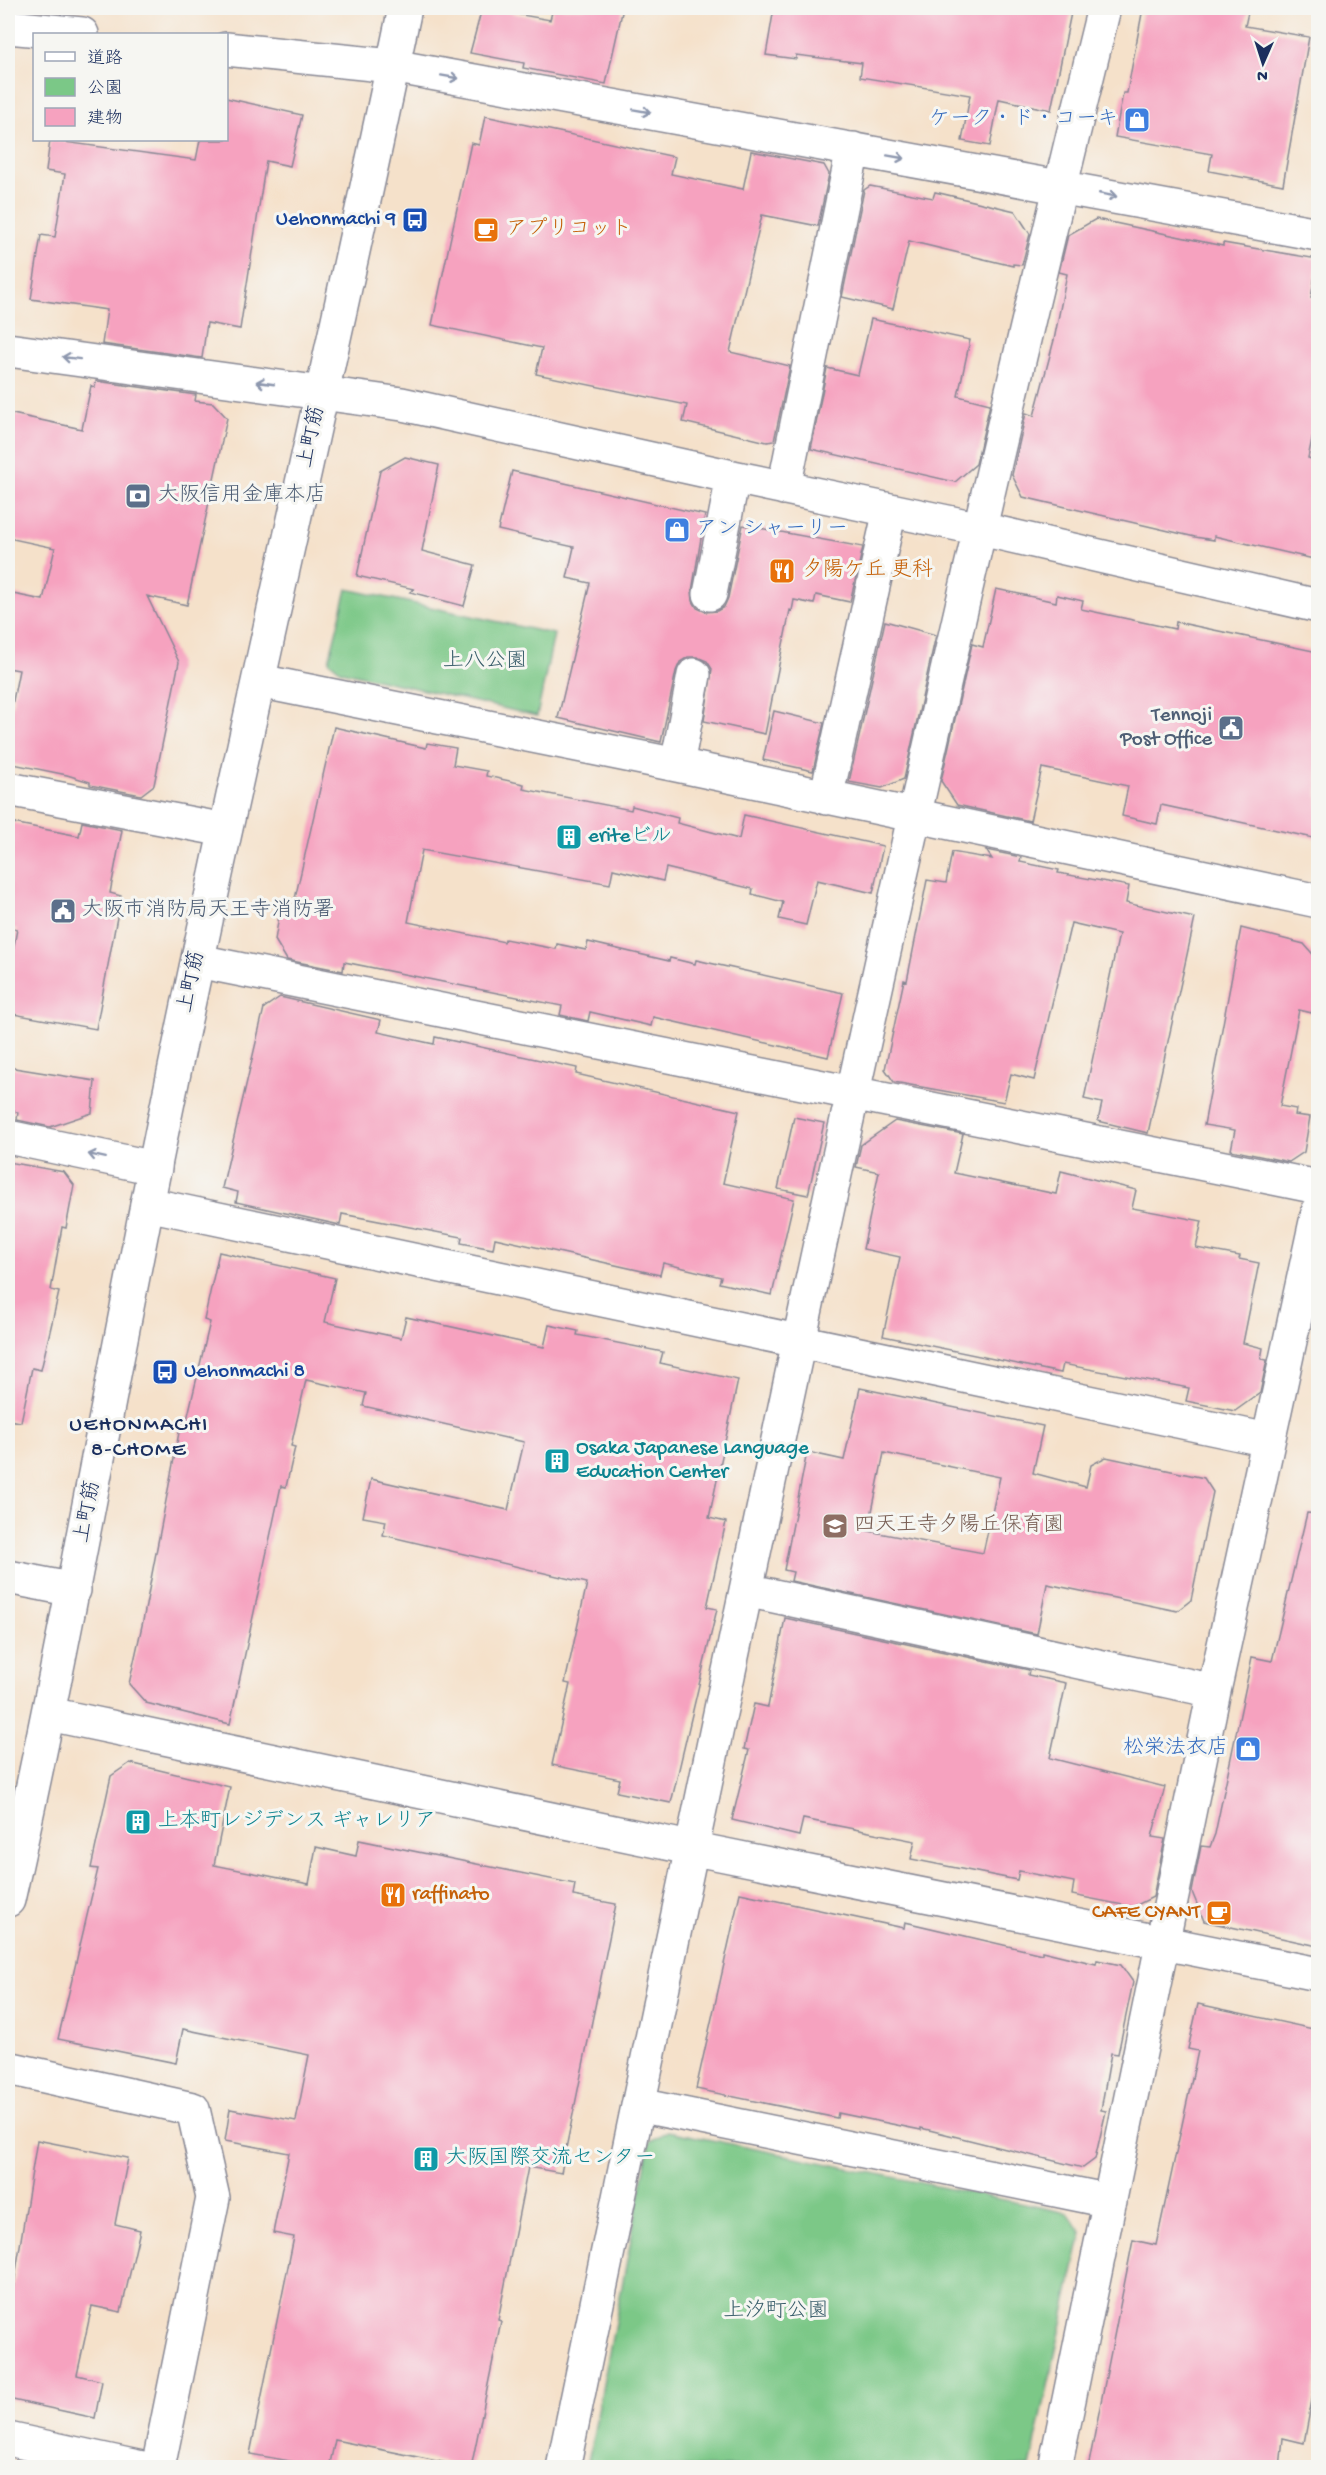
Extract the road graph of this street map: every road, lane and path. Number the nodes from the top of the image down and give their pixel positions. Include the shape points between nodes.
1 (405, 8) edge
2 (1104, 8) edge
3 (8, 27) edge
4 (71, 33) edge
5 (228, 49) edge
6 (392, 66) junction
7 (853, 149) junction
8 (1060, 186) junction
9 (1318, 234) edge
10 (8, 350) edge
11 (323, 391) junction
12 (733, 477) junction
13 (784, 488) junction
14 (890, 510) junction
15 (981, 528) junction
16 (710, 594) dead end
17 (1318, 606) edge
18 (694, 675) dead end
19 (259, 681) junction
20 (677, 765) junction
21 (8, 789) edge
22 (826, 798) junction
23 (915, 817) junction
24 (225, 830) junction
25 (1318, 901) edge
26 (198, 961) junction
27 (851, 1095) junction
28 (8, 1137) edge
29 (155, 1168) junction
30 (1318, 1187) edge
31 (147, 1204) junction
32 (1318, 1212) edge
33 (800, 1340) junction
34 (1268, 1440) junction
35 (8, 1578) edge
36 (74, 1590) junction
37 (746, 1590) junction
38 (1214, 1691) junction
39 (49, 1714) junction
40 (690, 1848) junction
41 (8, 1900) edge
42 (1164, 1942) junction
43 (1318, 1974) edge
44 (8, 2068) edge
45 (638, 2105) junction
46 (1110, 2201) junction
47 (8, 2439) edge
48 (142, 2468) edge
49 (158, 2468) edge
50 (563, 2468) edge
51 (1055, 2468) edge

1 - 6 street, 上町筋
2 - 8 street
3 - 4 street
5 - 6 street
6 -> 7 street
6 - 11 street, 上町筋
7 -> 8 street
7 - 13 street
8 -> 9 street
8 - 15 street
11 -> 10 street
11 - 12 street via 402,404
11 - 19 street, 上町筋
12 - 13 street
12 - 16 street
13 - 14 street
14 - 15 street
14 - 22 street
15 - 17 street
15 - 23 street
18 - 20 street
19 - 20 street
19 - 24 street, 上町筋
20 - 22 street
21 - 24 street
22 - 23 street
23 - 25 street
23 - 27 street
24 - 26 street, 上町筋
26 - 27 street
26 - 29 street, 上町筋
27 - 30 street
27 - 33 street
29 -> 28 street
29 - 31 street, 上町筋
31 - 33 street
31 - 36 street, 上町筋
32 - 34 street
33 - 34 street
33 - 37 street
34 - 38 street
35 - 36 street
36 - 39 street, 上町筋
37 - 38 street
37 - 40 street
38 - 42 street
39 - 40 street
39 - 41 street, 上町筋
40 - 42 street
40 - 45 street
42 - 43 street
42 - 46 street
44 - 49 street via 193,2109 213,2198
45 - 46 street
45 - 50 street
46 - 51 street
47 - 48 street

